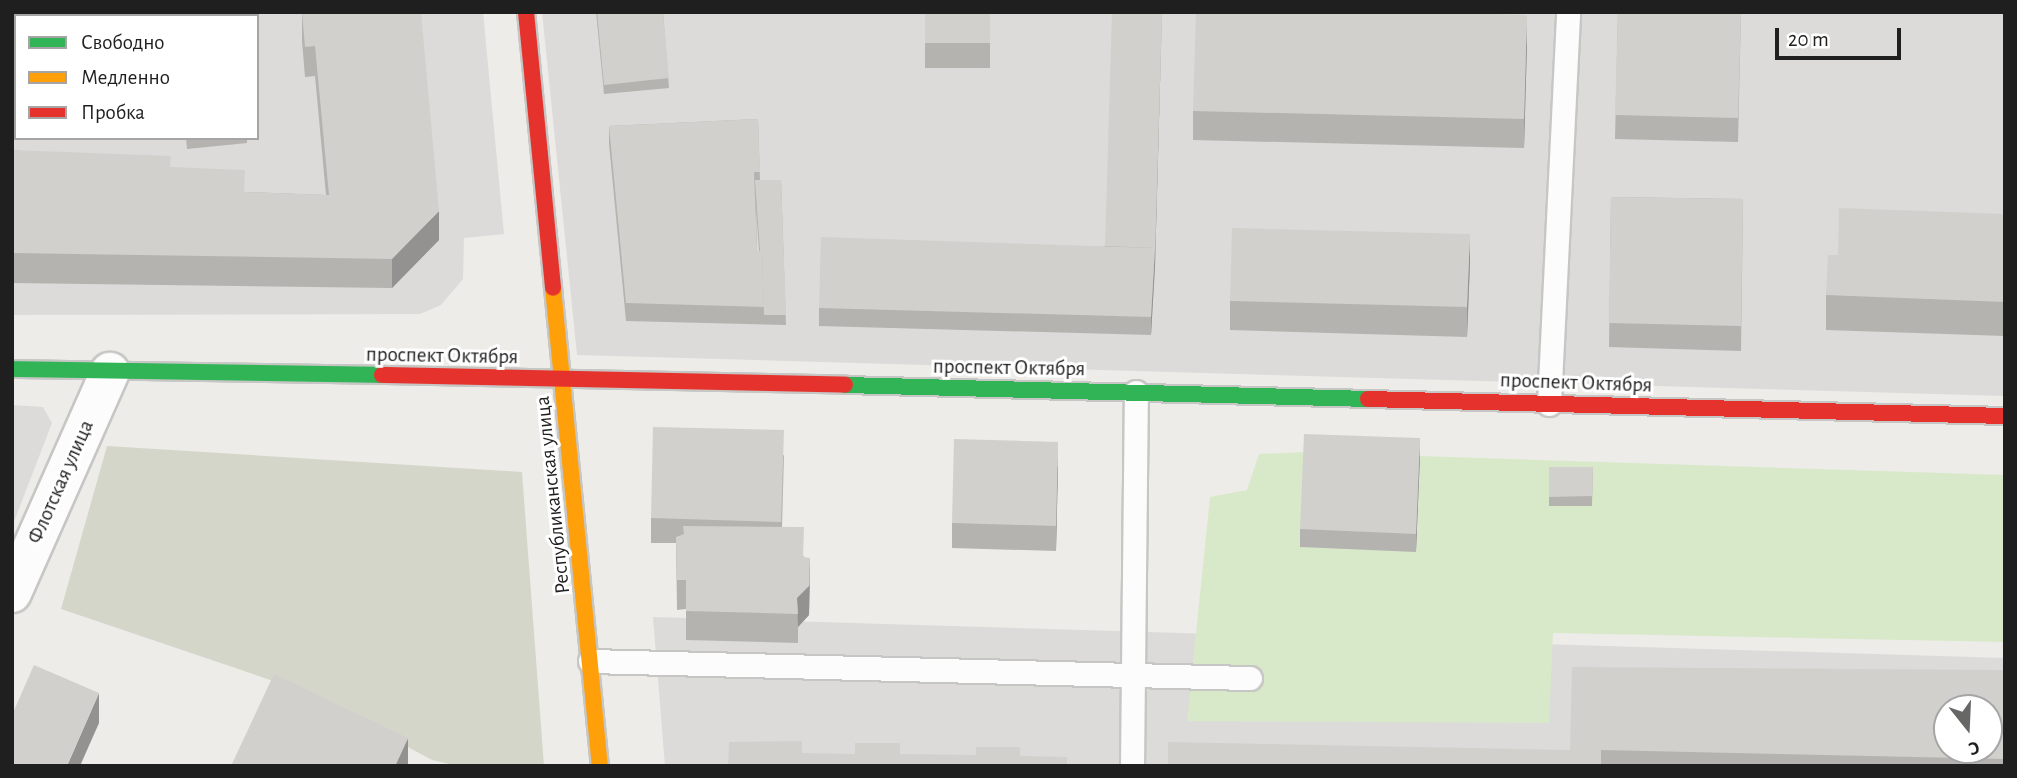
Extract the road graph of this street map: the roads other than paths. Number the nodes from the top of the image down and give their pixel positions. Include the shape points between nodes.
1 (526, 12) edge
2 (1568, 12) edge
3 (12, 369) edge
4 (110, 372) junction
5 (563, 378) junction
6 (1136, 392) junction
7 (1549, 404) junction
8 (2005, 416) edge
9 (12, 593) edge
10 (590, 661) junction
11 (1133, 675) junction
12 (1250, 678) dead end
13 (600, 766) edge
14 (1132, 766) edge

1 - 5 main road, Республиканская улица
2 - 7 lane
3 - 4 main road, проспект Октября
4 - 5 main road, проспект Октября
4 - 9 street, Флотская улица
5 - 6 main road, проспект Октября
5 - 10 main road, Республиканская улица
6 - 7 main road, проспект Октября
6 - 11 lane
7 - 8 main road, проспект Октября
10 - 11 lane
10 - 13 main road, Республиканская улица
11 - 12 lane
11 - 14 lane

